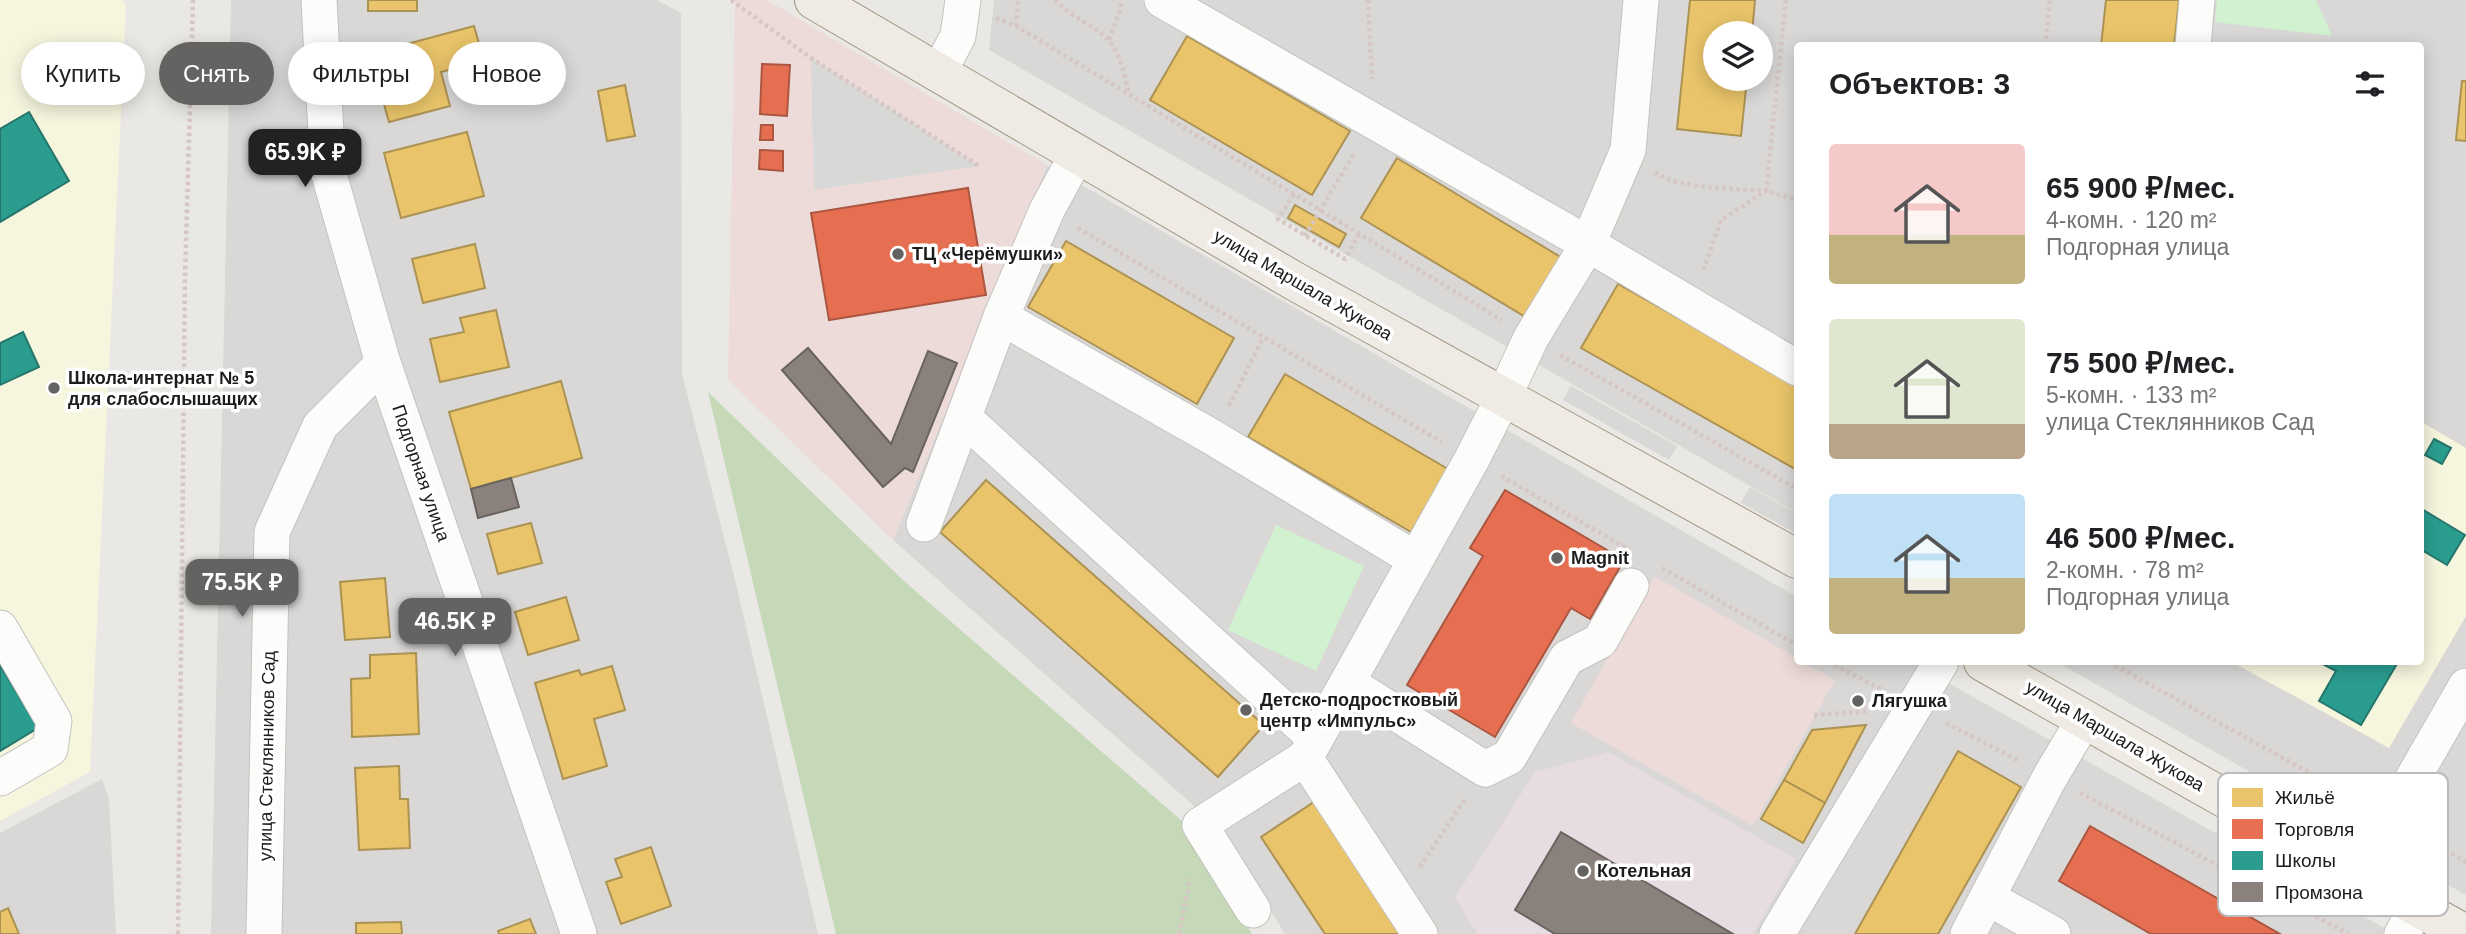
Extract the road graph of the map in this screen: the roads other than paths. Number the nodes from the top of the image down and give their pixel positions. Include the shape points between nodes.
1 (319, 0) edge
2 (814, 0) edge
3 (963, 0) edge
4 (1162, 0) edge
5 (1641, 0) edge
6 (2197, 0) edge
7 (2193, 42) edge
8 (939, 72) junction
9 (1078, 153) junction
10 (1588, 244) junction
11 (1001, 317) junction
12 (383, 363) junction
13 (1794, 366) edge
14 (1503, 398) junction
15 (964, 418) junction
16 (924, 524) dead end
17 (1794, 557) edge
18 (1415, 559) junction
19 (1644, 576) road end
20 (0, 628) edge
21 (1939, 665) edge
22 (1988, 665) edge
23 (1348, 683) junction
24 (2466, 686) edge
25 (2085, 718) junction
26 (2457, 723) edge
27 (1310, 748) junction
28 (2422, 773) edge
29 (0, 778) edge
30 (2218, 794) edge
31 (1988, 898) junction
32 (1253, 910) dead end
33 (2410, 920) edge
34 (264, 934) edge
35 (579, 934) edge
36 (1420, 934) edge
37 (1777, 934) edge
38 (1968, 934) edge
39 (2053, 934) edge
40 (2465, 934) edge

1 - 12 street, Подгорная улица via 328,171
2 - 8 main road, улица Маршала Жукова
3 - 8 street via 958,36
4 - 10 street
5 - 10 street via 1628,150
6 - 7 street
8 - 9 main road, улица Маршала Жукова
9 - 11 street via 1047,210
9 - 14 main road, улица Маршала Жукова
10 - 13 street
10 - 14 street via 1531,338
11 - 15 street
11 - 18 street
12 - 34 street, улица Стеклянников Сад via 320,426 272,531
12 - 35 street, Подгорная улица
14 - 17 main road, улица Маршала Жукова
14 - 18 street
15 - 16 street
15 - 27 street
18 - 23 street
19 - 23 street via 1600,641 1567,658 1509,757 1485,769
20 - 29 street via 54,721 50,749
21 - 37 street
22 - 25 main road, улица Маршала Жукова
23 - 27 street
24 - 26 street
25 - 30 main road, улица Маршала Жукова
25 - 31 street
26 - 28 street
27 - 32 street via 1200,825
27 - 36 street
31 - 38 street
31 - 39 street
33 - 40 main road, улица Маршала Жукова

